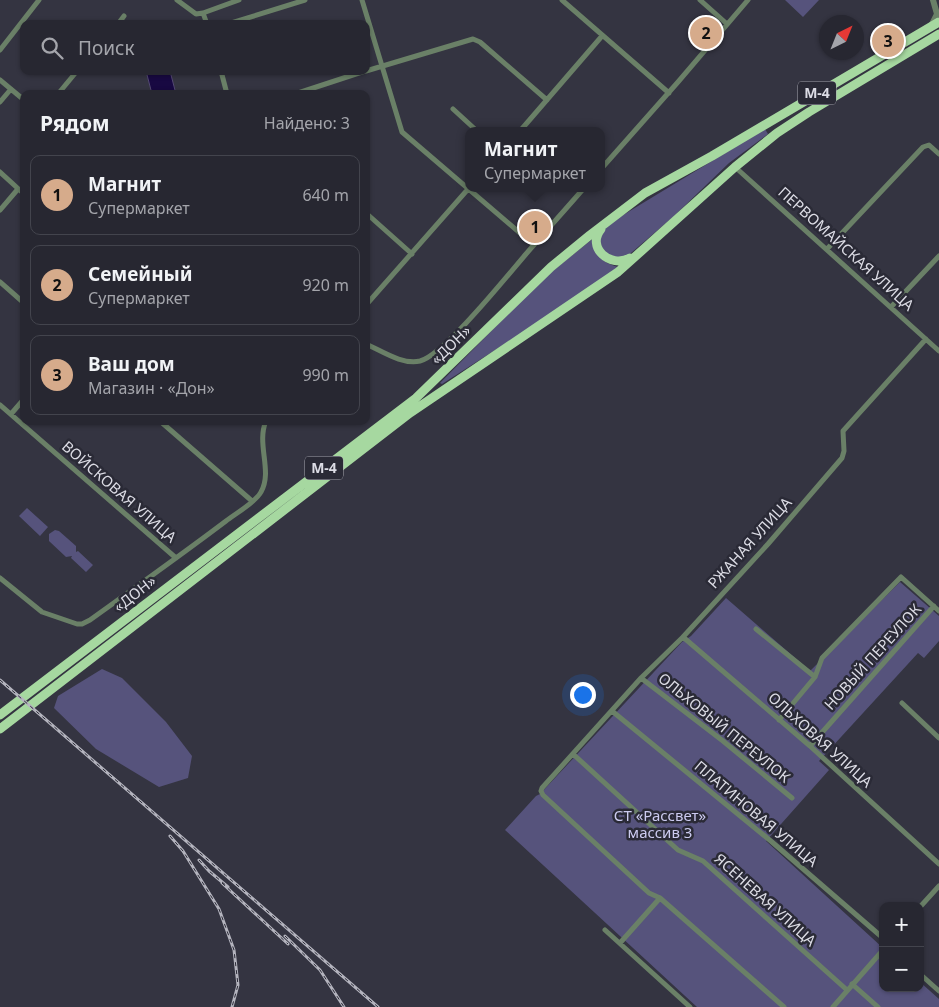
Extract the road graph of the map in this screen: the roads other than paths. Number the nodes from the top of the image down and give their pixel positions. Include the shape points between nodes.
1 (39, 0) edge
2 (177, 0) edge
3 (239, 0) edge
4 (305, 0) edge
5 (362, 0) edge
6 (562, 0) edge
7 (700, 0) edge
8 (748, 0) edge
9 (933, 0) edge
10 (203, 13) junction
11 (124, 16) dead end
12 (23, 20) edge
13 (121, 20) edge
14 (206, 20) edge
15 (241, 20) edge
16 (368, 20) edge
17 (20, 24) edge
18 (727, 24) junction
19 (935, 24) edge
20 (370, 25) edge
21 (602, 36) junction
22 (939, 36) edge
23 (0, 50) edge
24 (383, 66) junction
25 (370, 70) edge
26 (74, 75) edge
27 (221, 75) edge
28 (355, 75) edge
29 (0, 80) edge
30 (11, 90) junction
31 (61, 90) edge
32 (226, 90) edge
33 (315, 90) edge
34 (669, 93) junction
35 (20, 97) edge
36 (547, 100) junction
37 (0, 102) edge
38 (453, 110) dead end
39 (472, 127) edge
40 (523, 127) edge
41 (939, 154) edge
42 (605, 165) edge
43 (735, 167) junction
44 (0, 172) edge
45 (465, 185) edge
46 (18, 189) joint
47 (465, 192) edge
48 (473, 192) edge
49 (580, 192) edge
50 (0, 210) edge
51 (370, 217) edge
52 (678, 219) junction
53 (604, 225) junction
54 (534, 245) junction
55 (827, 249) junction
56 (412, 254) junction
57 (939, 256) edge
58 (0, 282) edge
59 (18, 298) edge
60 (370, 301) edge
61 (891, 307) junction
62 (926, 339) junction
63 (370, 346) edge
64 (939, 351) edge
65 (20, 404) edge
66 (0, 405) edge
67 (11, 414) junction
68 (20, 422) edge
69 (24, 425) edge
70 (165, 425) edge
71 (264, 425) edge
72 (252, 501) junction
73 (176, 558) junction
74 (0, 578) edge
75 (937, 608) edge
76 (756, 629) dead end
77 (683, 637) junction
78 (815, 677) junction
79 (641, 678) junction
80 (902, 703) dead end
81 (612, 710) junction
82 (3, 713) edge
83 (779, 720) junction
84 (0, 728) edge
85 (939, 738) edge
86 (810, 746) junction
87 (573, 754) junction
88 (792, 798) dead end
89 (939, 864) edge
90 (939, 886) edge
91 (660, 898) junction
92 (924, 903) edge
93 (606, 930) dead end
94 (879, 935) edge
95 (620, 943) junction
96 (879, 954) edge
97 (924, 978) edge
98 (852, 984) junction
99 (848, 990) junction
100 (939, 991) edge
101 (690, 1007) edge
102 (784, 1007) edge
103 (832, 1007) edge
104 (878, 1007) edge

1 - 12 street
2 - 10 street via 196,14
3 - 10 street
4 - 15 street
5 - 16 street
6 - 21 street
7 - 18 street
8 - 18 street
9 - 19 street via 937,14
10 - 14 street
11 - 13 street
17 - 23 street
18 - 34 street
19 - 53 highway, «ДОН» / М-4 via 645,193
20 - 24 street
21 - 34 street
21 - 36 street
22 - 43 highway, «ДОН» / М-4 via 808,112 777,132
24 - 25 street
24 - 36 street via 473,39
24 - 45 street via 402,132
26 - 31 street
27 - 32 street
28 - 33 street
29 - 30 street
30 - 35 street
30 - 37 street
34 - 42 street
36 - 40 street
38 - 39 street
41 - 55 street via 929,145 922,147
43 - 52 highway, «ДОН» / М-4
43 - 55 street, ПЕРВОМАЙСКАЯ УЛИЦА
44 - 46 street
46 - 50 street
47 - 56 street
48 - 54 street
49 - 54 street
51 - 56 street
52 - 53 highway, М-4 via 621,262 613,261 600,252 597,234
52 - 84 highway, «ДОН» / М-4 via 618,272 410,413
53 - 82 highway, «ДОН» / М-4 via 551,267 416,398
54 - 63 street via 440,349 413,362
55 - 61 street, ПЕРВОМАЙСКАЯ УЛИЦА
56 - 60 street
57 - 61 street
58 - 59 street
61 - 62 street, ПЕРВОМАЙСКАЯ УЛИЦА
62 - 64 street, ПЕРВОМАЙСКАЯ УЛИЦА
62 - 77 street, РЖАНАЯ УЛИЦА via 843,431 842,458
65 - 67 street
66 - 67 street, ВОЙСКОВАЯ УЛИЦА
67 - 68 street, ВОЙСКОВАЯ УЛИЦА
69 - 73 street, ВОЙСКОВАЯ УЛИЦА
70 - 72 street
71 - 72 street via 264,485
72 - 73 street
73 - 74 street via 82,624 42,612
75 - 78 street via 901,577 822,658
75 - 86 street, НОВЫЙ ПЕРЕУЛОК
76 - 78 street
77 - 79 street, РЖАНАЯ УЛИЦА
77 - 83 street, ОЛЬХОВАЯ УЛИЦА
78 - 83 street
79 - 81 street, РЖАНАЯ УЛИЦА
79 - 88 street, ОЛЬХОВЫЙ ПЕРЕУЛОК
80 - 85 street
81 - 87 street, РЖАНАЯ УЛИЦА
81 - 94 street, ПЛАТИНОВАЯ УЛИЦА
83 - 86 street, ОЛЬХОВАЯ УЛИЦА
86 - 89 street, ОЛЬХОВАЯ УЛИЦА
87 - 91 street, РЖАНАЯ УЛИЦА via 541,792 649,893
87 - 99 street, ЯСЕНЕВАЯ УЛИЦА via 678,850 703,861
90 - 92 street
91 - 95 street
91 - 102 street
93 - 95 street
95 - 101 street
96 - 98 street
97 - 100 street
98 - 99 street
98 - 104 street
99 - 103 street

